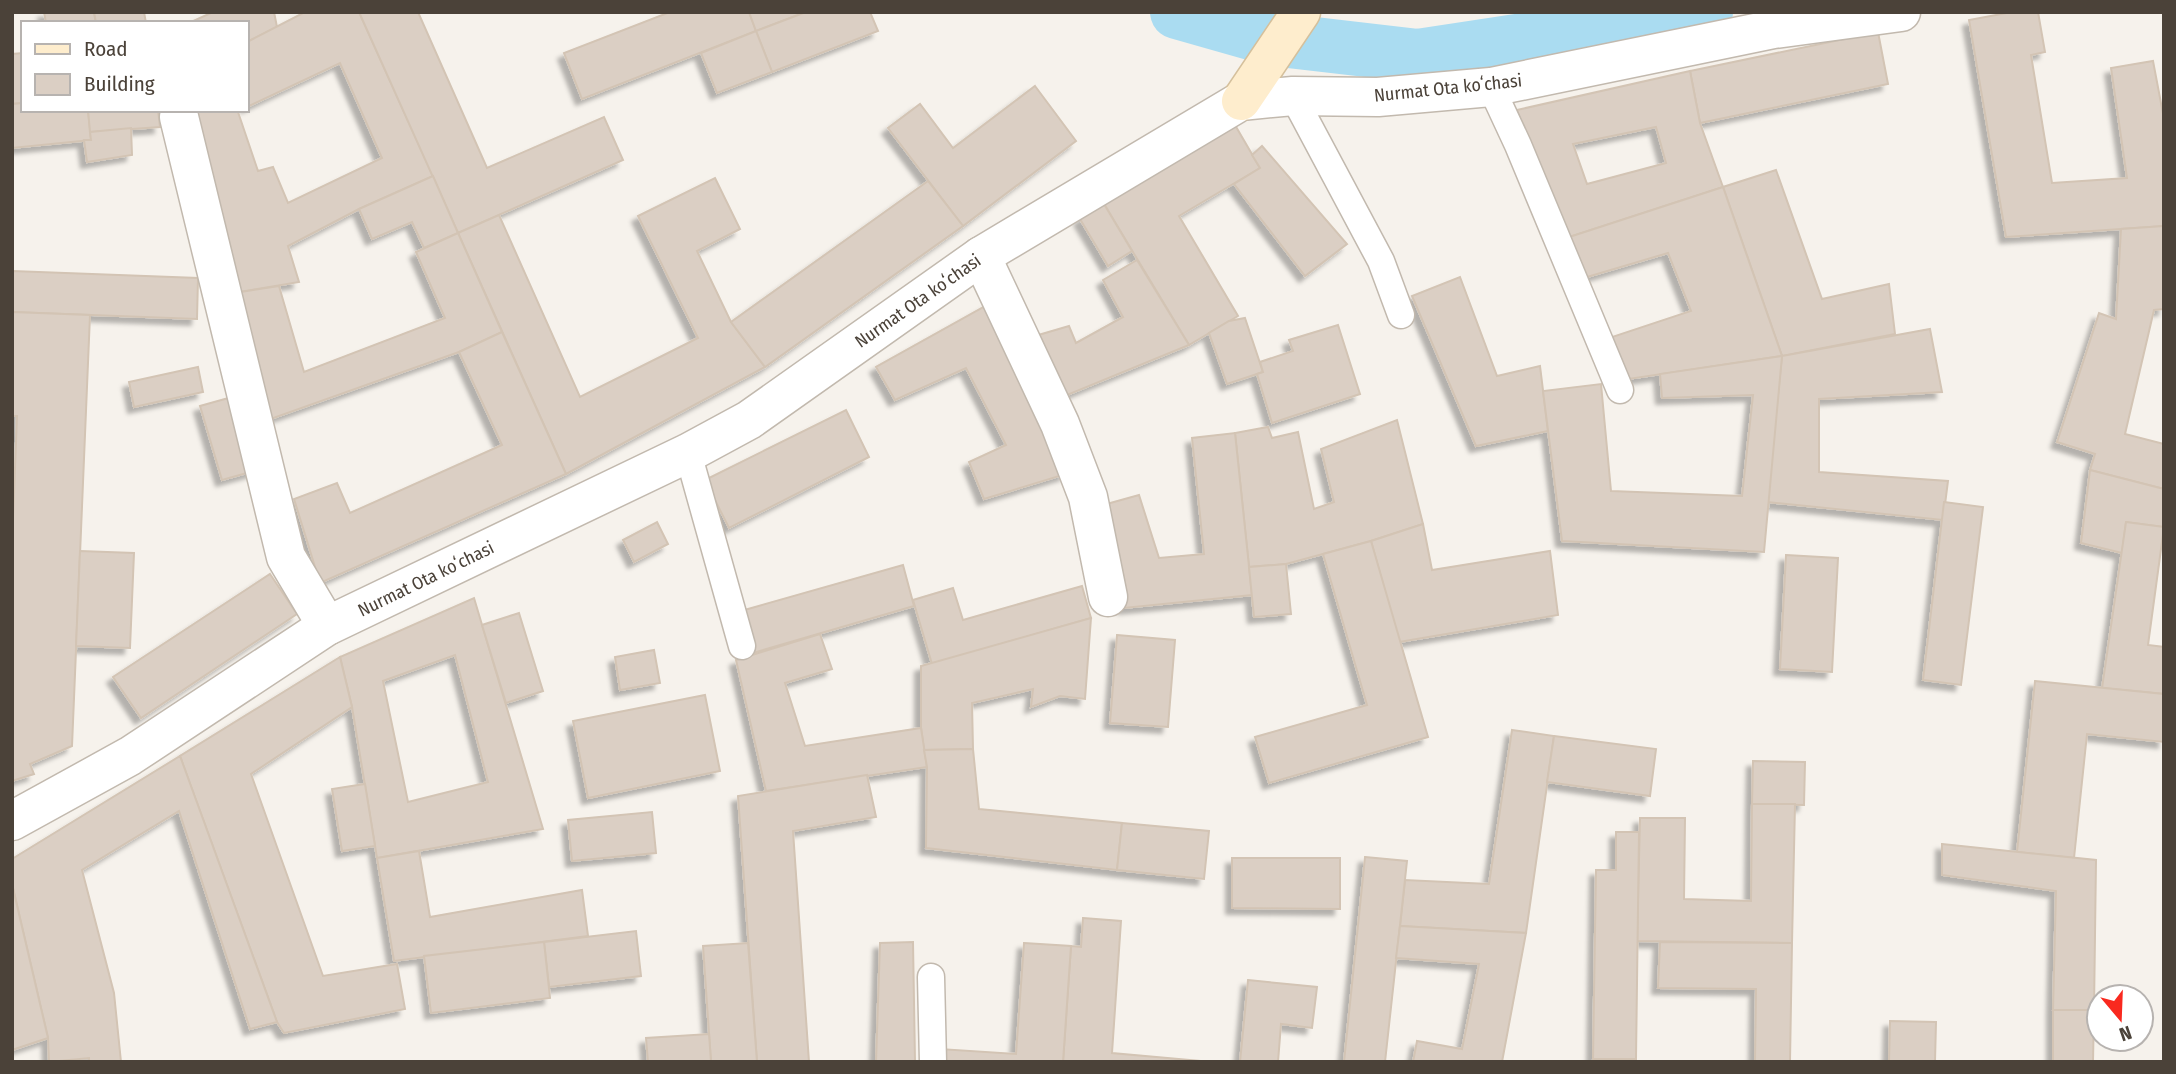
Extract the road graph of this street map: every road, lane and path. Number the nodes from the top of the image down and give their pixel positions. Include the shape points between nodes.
1 (1301, 12) edge
2 (1901, 12) edge
3 (1491, 87) junction
4 (1293, 96) junction
5 (1241, 101) junction
6 (179, 117) dead end
7 (981, 256) junction
8 (1401, 315) dead end
9 (1619, 390) dead end
10 (688, 453) junction
11 (1108, 597) dead end
12 (327, 626) junction
13 (742, 646) dead end
14 (12, 821) edge
15 (931, 977) dead end
16 (933, 1062) edge

1 - 5 street
2 - 3 street, Nurmat Ota koʻchasi via 1774,29
3 - 4 street, Nurmat Ota koʻchasi via 1378,97
3 - 9 lane
4 - 5 street, Nurmat Ota koʻchasi
4 - 8 lane via 1381,261
5 - 7 street, Nurmat Ota koʻchasi
6 - 12 street via 286,557
7 - 10 street, Nurmat Ota koʻchasi via 749,420
7 - 11 street via 1060,424 1088,497
10 - 12 street, Nurmat Ota koʻchasi
10 - 13 lane
12 - 14 street, Nurmat Ota koʻchasi via 130,757
15 - 16 lane

